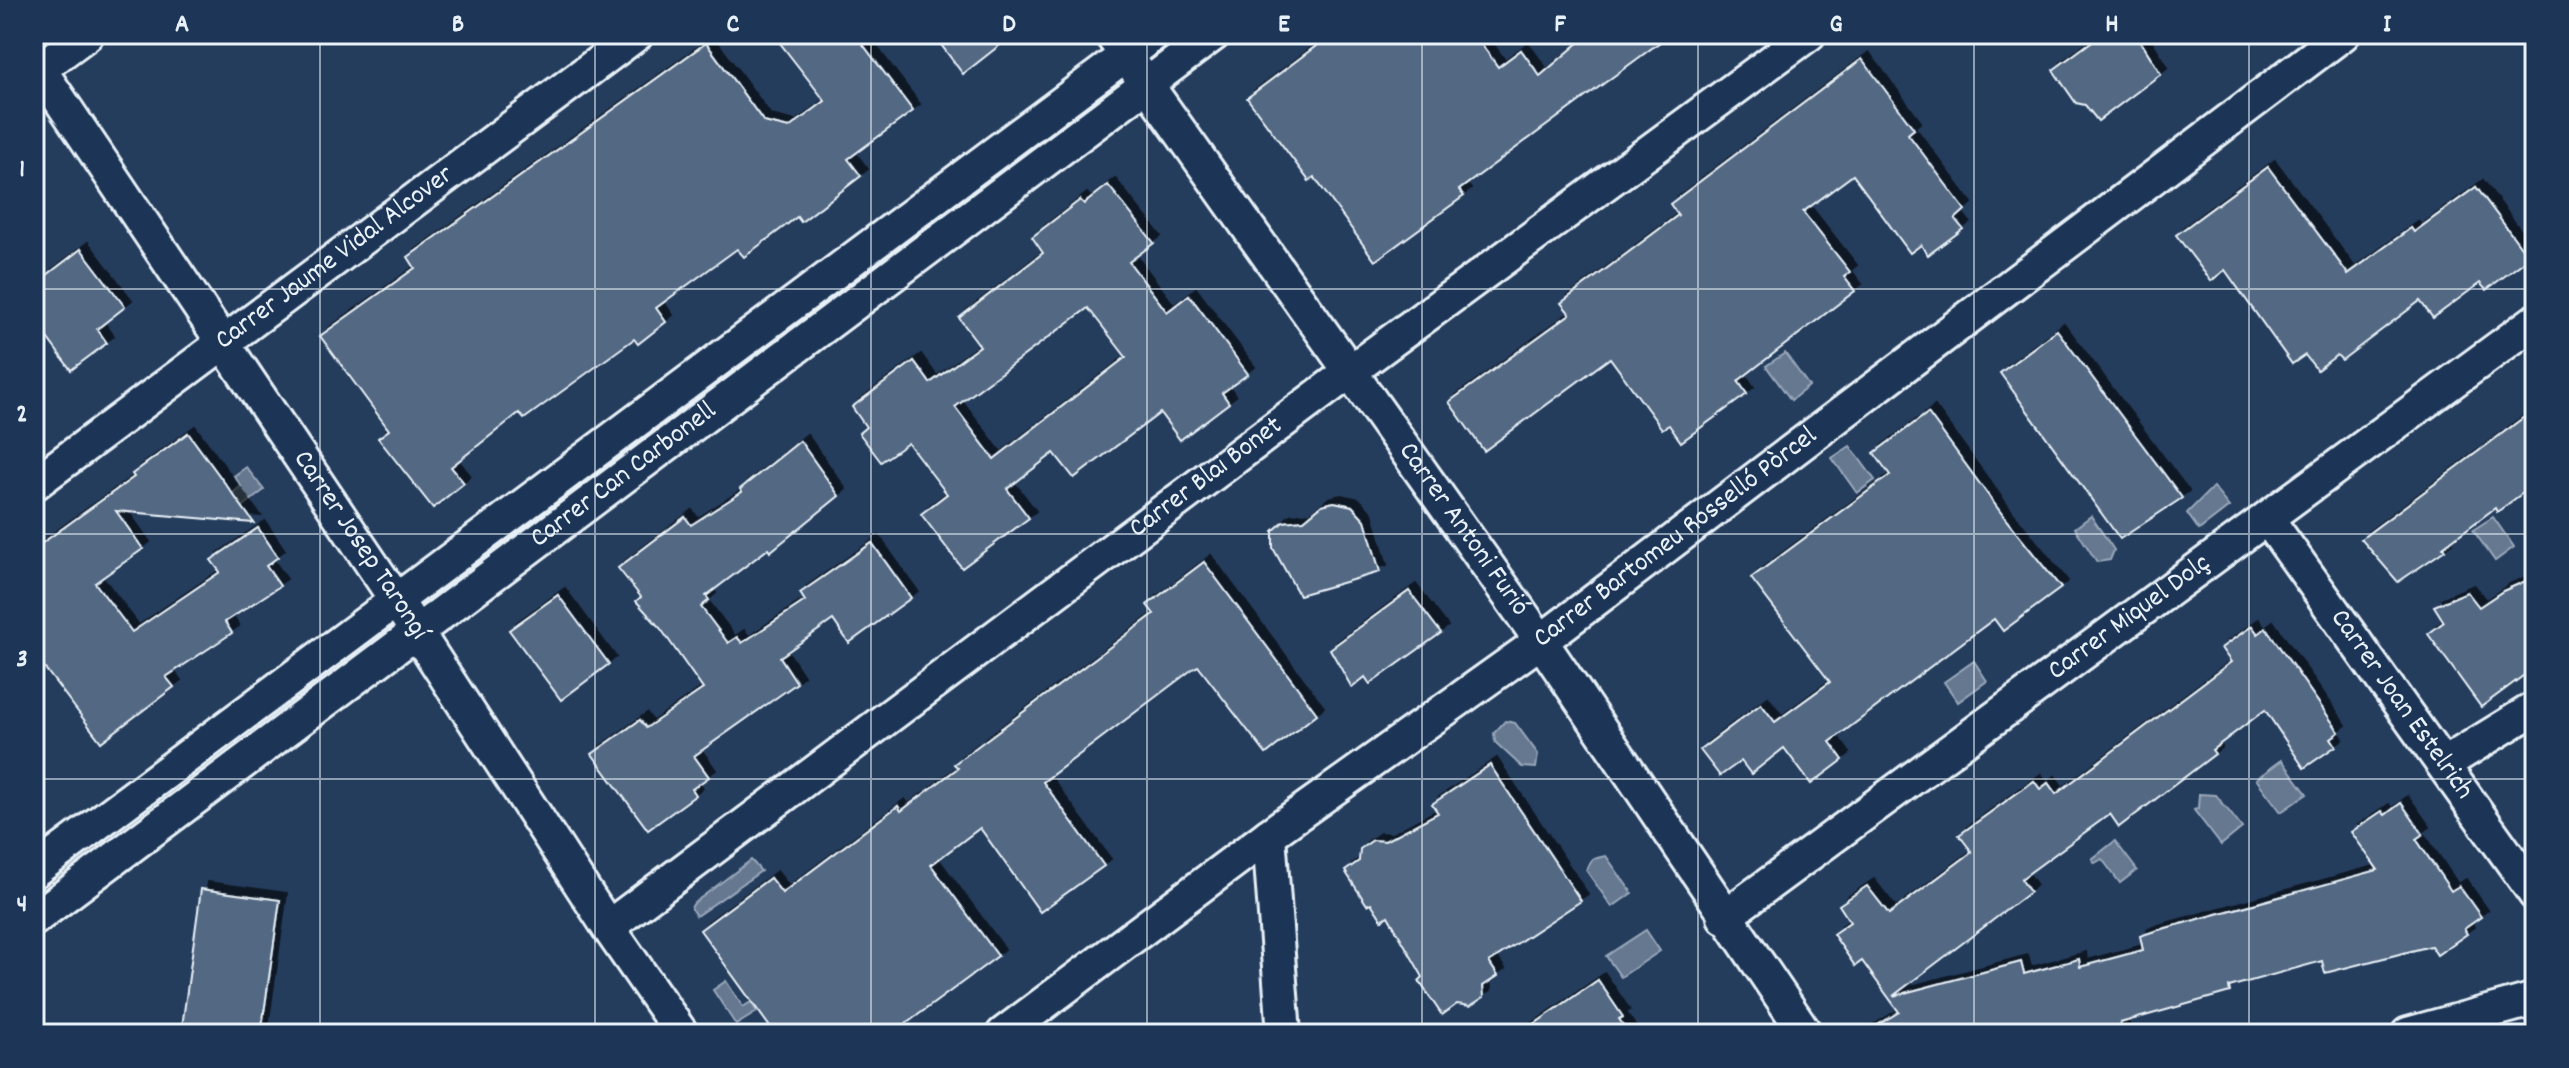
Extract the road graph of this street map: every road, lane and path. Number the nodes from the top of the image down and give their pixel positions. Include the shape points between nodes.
1 (87, 34) edge
2 (637, 34) edge
3 (1154, 34) edge
4 (1214, 34) edge
5 (1809, 34) edge
6 (2343, 34) edge
7 (1118, 45) edge
8 (36, 68) edge
9 (1146, 85) junction
10 (2535, 321) edge
11 (223, 343) junction
12 (1348, 373) junction
13 (34, 484) edge
14 (2267, 518) junction
15 (398, 603) junction
16 (416, 632) junction
17 (1541, 641) junction
18 (2535, 708) edge
19 (2444, 764) junction
20 (1269, 835) junction
21 (34, 871) edge
22 (2535, 894) edge
23 (1724, 917) junction
24 (34, 919) edge
25 (608, 927) junction
26 (2535, 999) edge
27 (682, 1034) edge
28 (1003, 1034) edge
29 (1284, 1034) edge
30 (1806, 1034) edge
31 (2408, 1034) edge

1 - 8 street
2 - 11 street, Carrer Jaume Vidal Alcover
3 - 7 street
4 - 9 street, Carrer Can Carbonell
5 - 12 street, Carrer Blai Bonet
6 - 17 street, Carrer Bartomeu Rosselló Pòrcel
7 - 9 street, Carrer Antoni Furió
7 - 15 street
8 - 11 street, Carrer Josep Tarongí
9 - 12 street, Carrer Antoni Furió
9 - 16 street, Carrer Can Carbonell
10 - 14 street, Carrer Miquel Dolç
11 - 13 street, Carrer Jaume Vidal Alcover
11 - 15 street, Carrer Josep Tarongí
12 - 17 street, Carrer Antoni Furió
12 - 25 street, Carrer Blai Bonet
14 - 19 street, Carrer Joan Estelrich
14 - 23 street, Carrer Miquel Dolç
15 - 16 street, Carrer Josep Tarongí
15 - 21 street
16 - 24 street, Carrer Can Carbonell
16 - 25 street, Carrer Josep Tarongí
17 - 20 street, Carrer Bartomeu Rosselló Pòrcel
17 - 23 street, Carrer Antoni Furió
18 - 19 street
19 - 22 street, Carrer Joan Estelrich
20 - 28 street, Carrer Bartomeu Rosselló Pòrcel
20 - 29 street
23 - 30 street, Carrer Antoni Furió
25 - 27 street, Carrer Josep Tarongí
26 - 31 street

